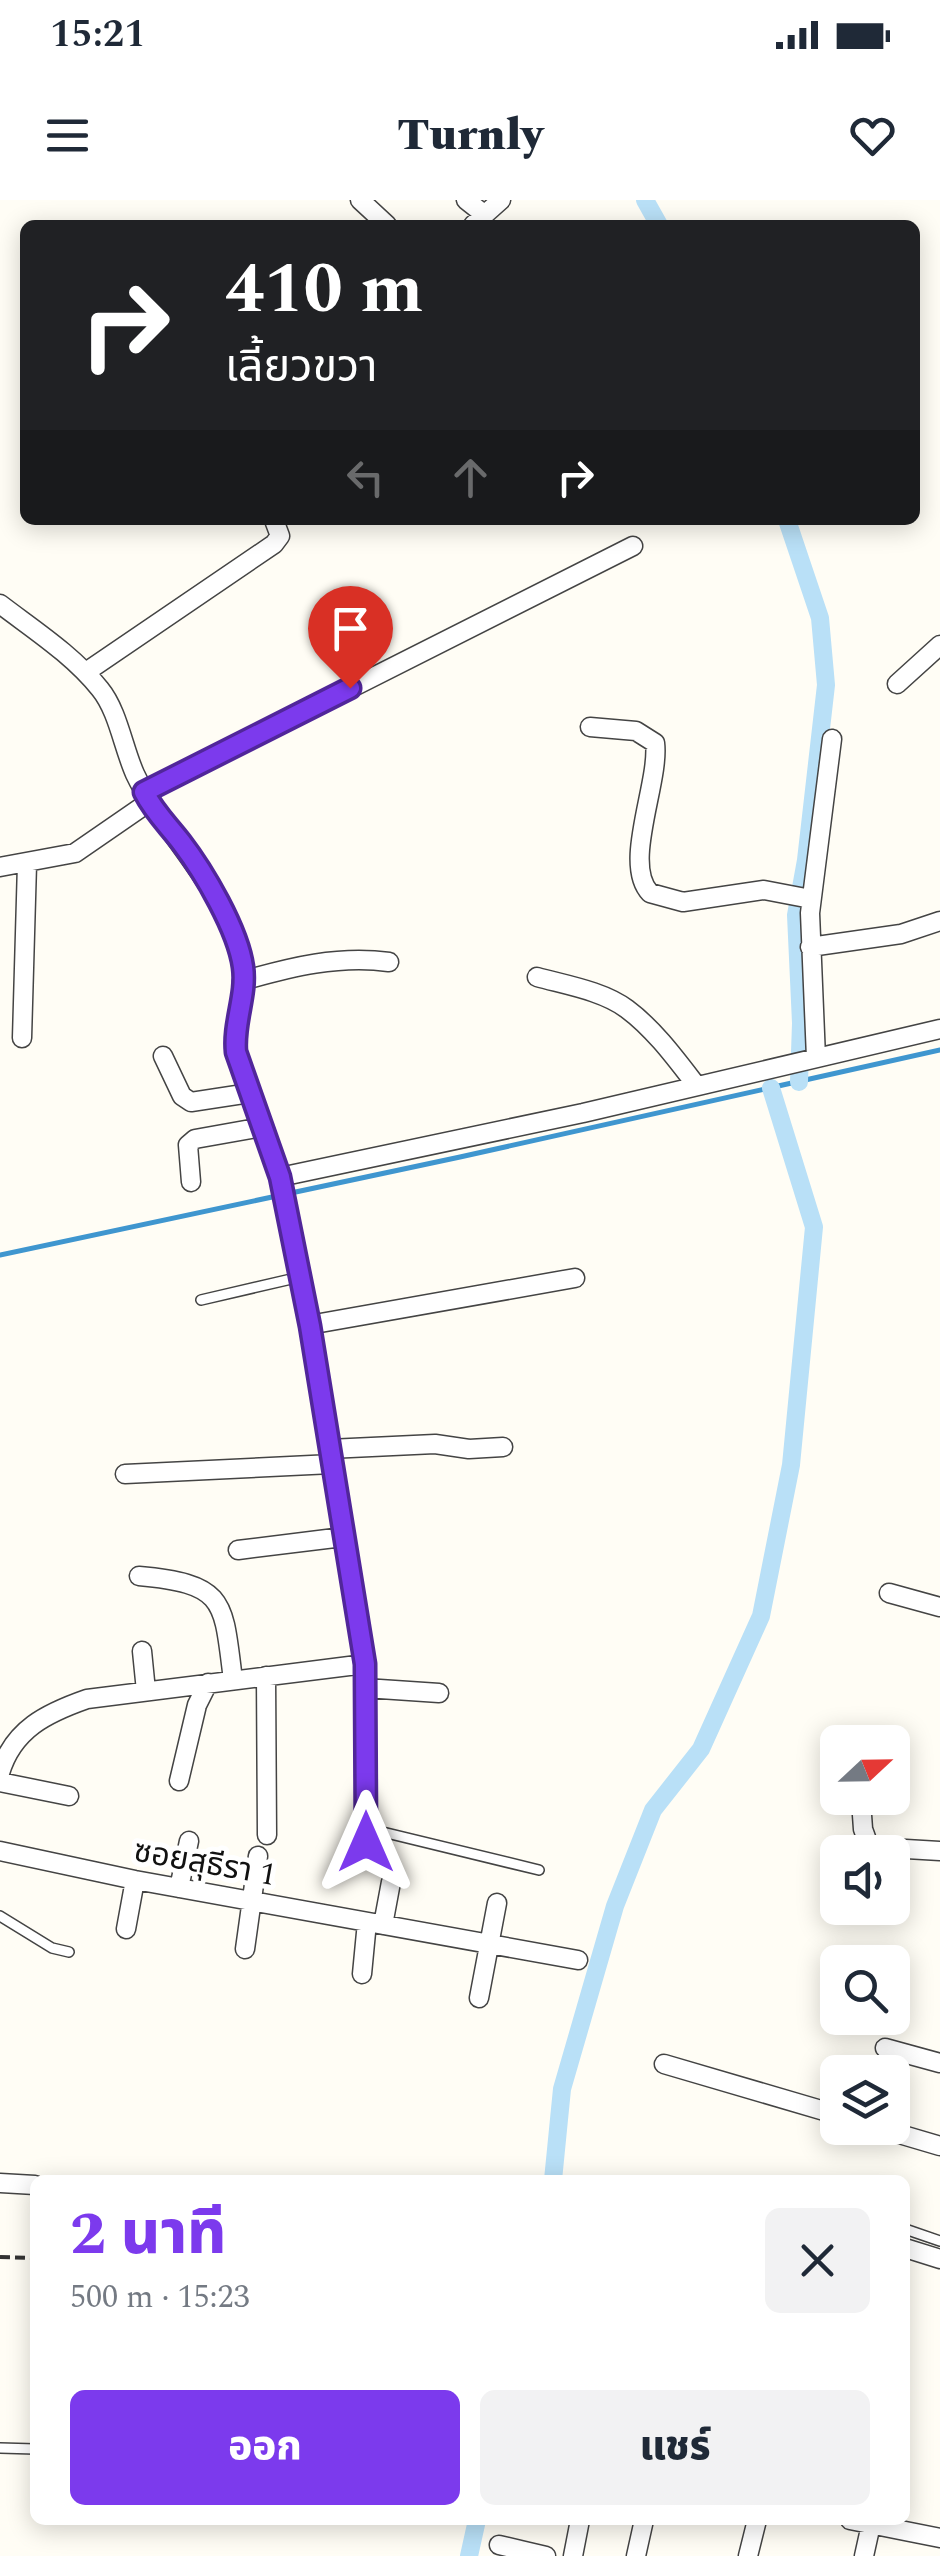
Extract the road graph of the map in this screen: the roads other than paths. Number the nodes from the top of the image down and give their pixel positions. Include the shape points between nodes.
1 (360, 200) edge
2 (466, 200) edge
3 (501, 200) edge
4 (382, 220) edge
5 (479, 220) edge
6 (276, 525) edge
7 (634, 546) dead end
8 (0, 604) edge
9 (940, 645) edge
10 (86, 672) junction
11 (897, 684) dead end
12 (590, 727) dead end
13 (832, 739) dead end
14 (147, 797) junction
15 (27, 864) junction
16 (0, 867) edge
17 (804, 897) junction
18 (940, 921) edge
19 (810, 947) junction
20 (390, 962) dead end
21 (537, 977) dead end
22 (242, 981) junction
23 (940, 1029) edge
24 (22, 1038) dead end
25 (163, 1056) dead end
26 (806, 1060) junction
27 (696, 1086) junction
28 (250, 1093) junction
29 (262, 1127) junction
30 (280, 1179) junction
31 (191, 1182) dead end
32 (300, 1277) junction
33 (575, 1278) dead end
34 (200, 1300) dead end
35 (310, 1326) junction
36 (503, 1447) dead end
37 (330, 1457) junction
38 (125, 1474) dead end
39 (343, 1537) junction
40 (238, 1550) dead end
41 (139, 1576) dead end
42 (889, 1594) dead end
43 (940, 1606) edge
44 (142, 1650) dead end
45 (365, 1664) junction
46 (266, 1676) junction
47 (234, 1680) junction
48 (208, 1684) junction
49 (365, 1688) junction
50 (146, 1691) junction
51 (439, 1693) dead end
52 (0, 1769) edge
53 (178, 1781) dead end
54 (0, 1782) edge
55 (69, 1796) dead end
56 (862, 1815) edge
57 (267, 1835) dead end
58 (366, 1835) joint
59 (189, 1840) dead end
60 (0, 1851) edge
61 (940, 1851) edge
62 (258, 1856) dead end
63 (539, 1870) dead end
64 (135, 1880) junction
65 (391, 1882) dead end
66 (179, 1888) junction
67 (252, 1901) junction
68 (497, 1902) dead end
69 (0, 1916) edge
70 (375, 1923) junction
71 (126, 1929) dead end
72 (489, 1944) junction
73 (245, 1949) dead end
74 (69, 1952) dead end
75 (578, 1960) dead end
76 (362, 1974) dead end
77 (479, 1998) dead end
78 (885, 2048) dead end
79 (940, 2063) edge
80 (664, 2064) dead end
81 (820, 2109) edge
82 (910, 2137) edge
83 (940, 2146) edge
84 (0, 2183) edge
85 (30, 2185) edge
86 (910, 2230) edge
87 (940, 2241) edge
88 (910, 2250) edge
89 (940, 2259) edge
90 (0, 2448) edge
91 (30, 2449) edge
92 (579, 2525) edge
93 (643, 2525) edge
94 (756, 2525) edge
95 (872, 2525) edge
96 (881, 2525) edge
97 (940, 2538) edge
98 (499, 2546) dead end
99 (546, 2556) edge
100 (573, 2556) edge
101 (636, 2556) edge
102 (748, 2556) edge
103 (864, 2556) edge

1 - 4 street
2 - 5 street
3 - 5 street
6 - 10 street via 280,536 274,544
7 - 14 street
8 - 10 street
9 - 11 street
10 - 14 street via 104,694
12 - 17 street via 636,731 655,742 640,858 650,893 683,902 764,890
13 - 17 street
14 - 15 street via 75,853
14 - 22 street via 208,886 233,935
15 - 16 street
15 - 24 street
17 - 19 street
18 - 19 street via 902,934
19 - 26 street
20 - 22 street via 330,960
21 - 27 street via 625,1008
22 - 28 street via 234,1036
23 - 26 street
25 - 28 street via 182,1096 192,1102
26 - 27 street
27 - 30 street
28 - 29 street
29 - 30 street
29 - 31 street via 195,1139 186,1157
30 - 32 street
32 - 34 lane
32 - 35 street
33 - 35 street
35 - 37 street
36 - 37 street via 435,1444
37 - 38 street
37 - 39 street
39 - 40 street
39 - 45 street
41 - 47 street via 193,1584 217,1602 225,1614
42 - 43 street
44 - 50 street
45 - 46 street
45 - 49 street
46 - 47 street
46 - 57 street
47 - 48 street
48 - 50 street
48 - 53 street
49 - 51 street
49 - 58 street
50 - 52 street via 59,1708 30,1724
54 - 55 street
56 - 61 street via 868,1843
58 - 63 lane
59 - 66 street
60 - 64 street, ซอยสุธีรา 1
62 - 67 street
64 - 66 street, ซอยสุธีรา 1
64 - 71 street
65 - 70 street
66 - 67 street, ซอยสุธีรา 1
67 - 70 street, ซอยสุธีรา 1
67 - 73 street
68 - 72 street
69 - 74 lane
70 - 72 street, ซอยสุธีรา 1
70 - 76 street
72 - 75 street, ซอยสุธีรา 1
72 - 77 street
78 - 79 street
80 - 81 street
82 - 83 street
84 - 85 street
86 - 87 lane
88 - 89 street
90 - 91 lane
92 - 100 street
93 - 101 street
94 - 102 street
95 - 103 street
96 - 97 street
98 - 99 street

